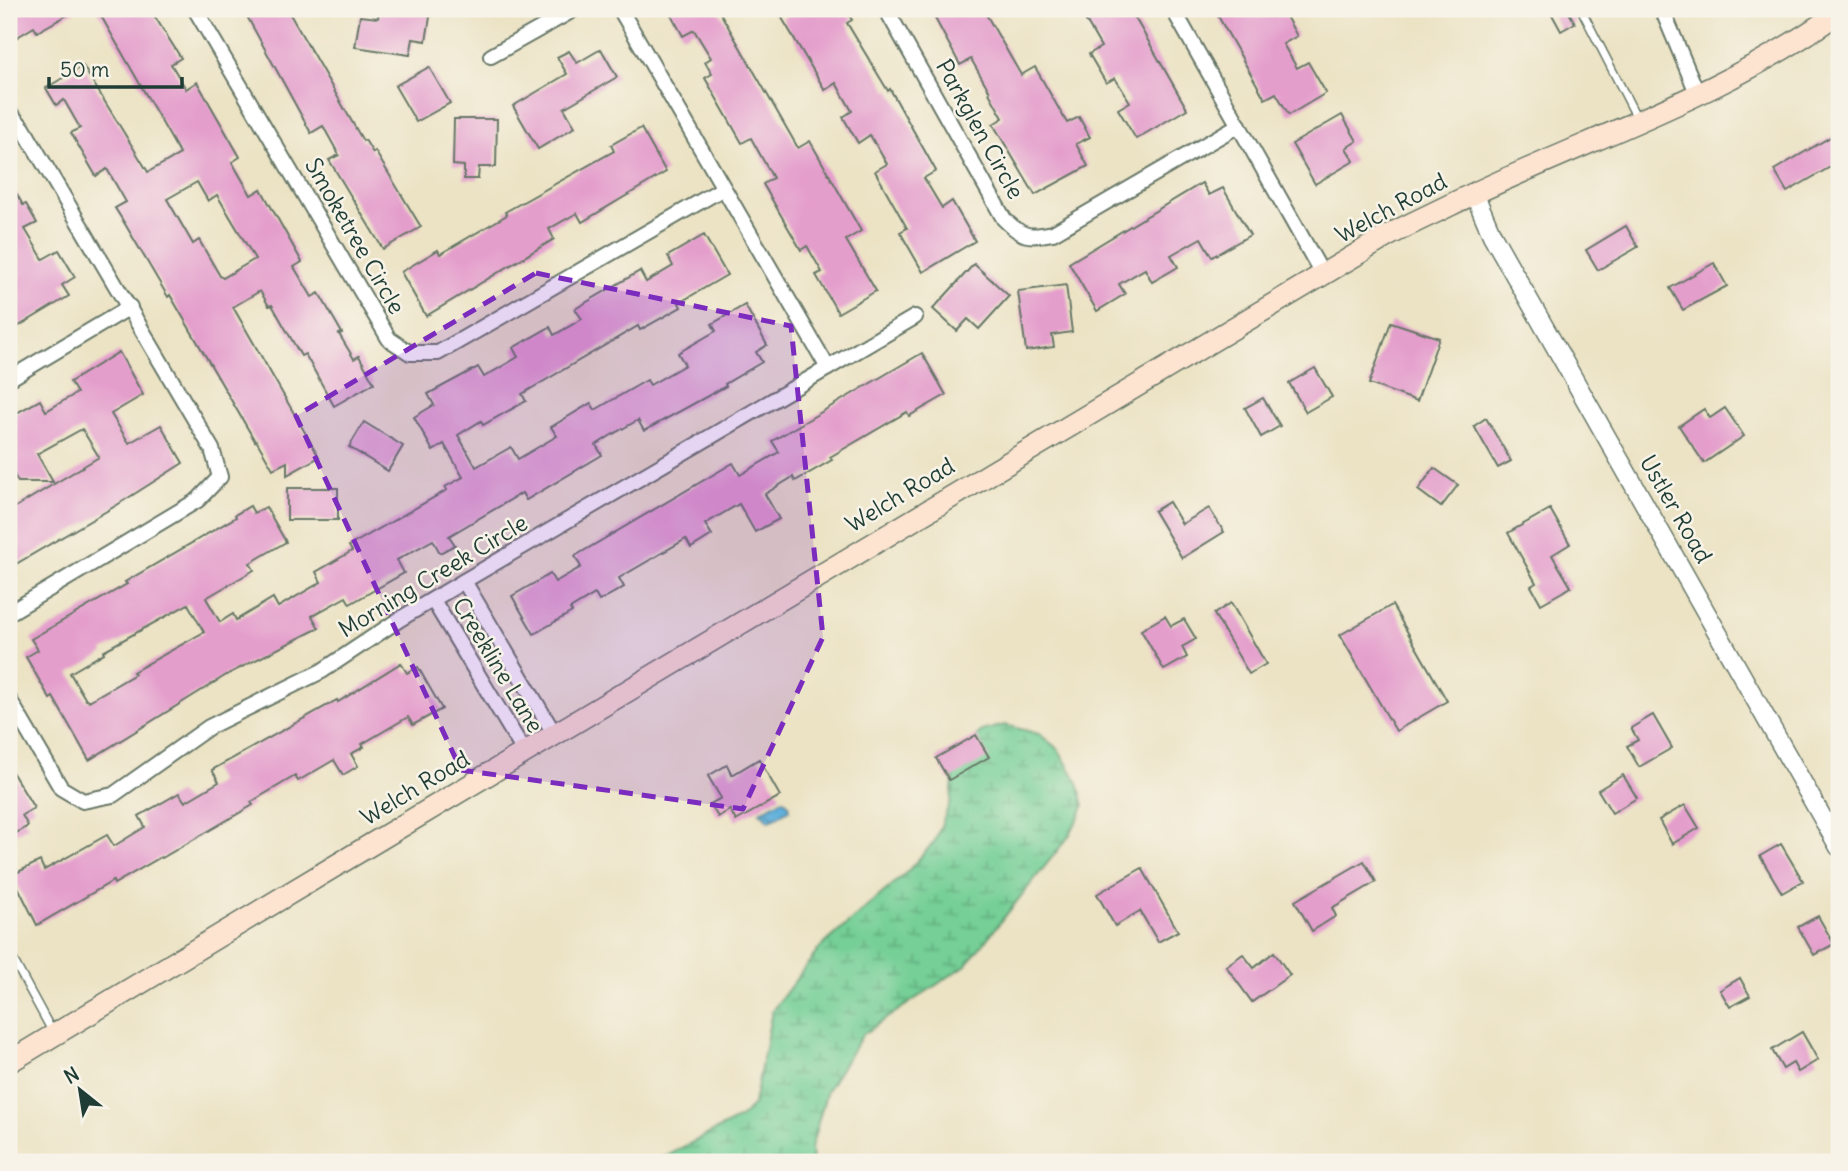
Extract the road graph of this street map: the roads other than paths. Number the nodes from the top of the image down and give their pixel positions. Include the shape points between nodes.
1 (195, 9) edge
2 (575, 9) edge
3 (620, 9) edge
4 (886, 9) edge
5 (1173, 9) edge
6 (1581, 9) edge
7 (1662, 9) edge
8 (1839, 12) edge
9 (491, 56) dead end
10 (1699, 95) junction
11 (9, 112) edge
12 (1639, 122) junction
13 (1238, 125) junction
14 (722, 189) junction
15 (1474, 193) junction
16 (1323, 275) junction
17 (130, 307) junction
18 (915, 317) dead end
19 (828, 368) junction
20 (9, 379) edge
21 (464, 581) junction
22 (433, 600) junction
23 (9, 613) edge
24 (9, 699) edge
25 (555, 735) junction
26 (525, 753) junction
27 (1839, 847) edge
28 (10, 958) edge
29 (54, 1034) junction
30 (9, 1062) edge

1 - 14 street, Smoketree Circle via 389,339 410,353 438,352
2 - 9 street
3 - 14 street
4 - 13 street, Parkglen Circle via 1004,219 1016,231 1032,237 1053,233
5 - 13 street
6 - 12 lane
7 - 10 street
8 - 10 main road, Welch Road
10 - 12 main road, Welch Road
11 - 17 street
12 - 15 main road, Welch Road
13 - 16 street
14 - 19 street
15 - 16 main road, Welch Road via 1391,234
15 - 27 street, Ustler Road via 1492,235
16 - 25 main road, Welch Road
17 - 20 street
17 - 23 street via 212,449 220,477 198,500
18 - 19 street, Morning Creek Circle
19 - 21 street, Morning Creek Circle
21 - 22 street, Morning Creek Circle
21 - 25 street, Creekline Lane
22 - 24 street, Morning Creek Circle via 323,671 209,727 113,795 83,801 61,788
22 - 26 street, Creekline Lane
25 - 26 main road, Welch Road
26 - 29 main road, Welch Road
28 - 29 lane
29 - 30 main road, Welch Road

